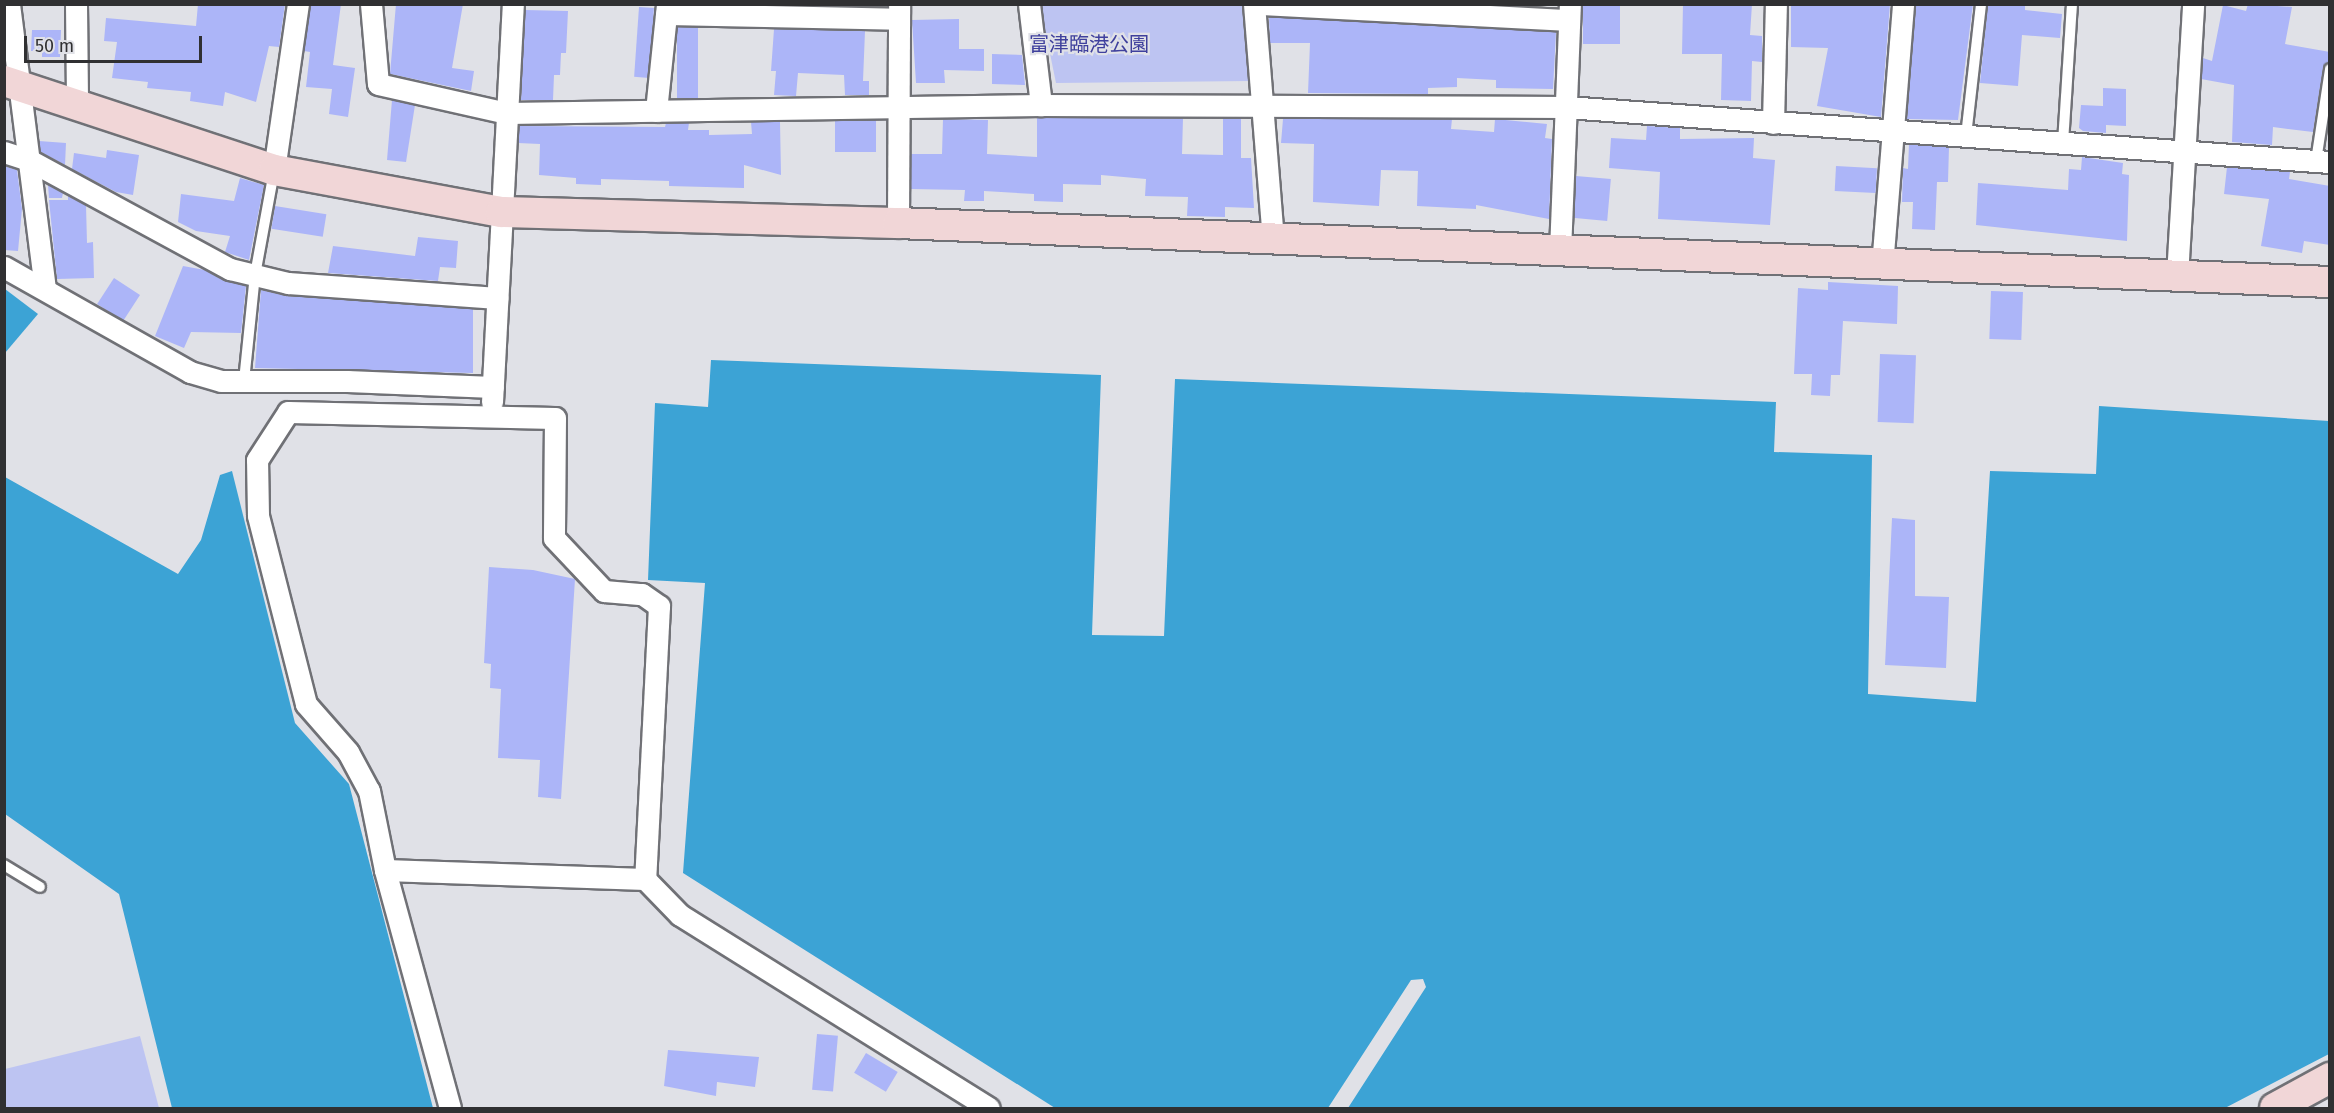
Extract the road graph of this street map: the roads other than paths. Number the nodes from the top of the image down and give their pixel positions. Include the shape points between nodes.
1 (9, 4) edge
2 (76, 4) edge
3 (298, 4) edge
4 (371, 4) edge
5 (513, 4) edge
6 (1029, 4) edge
7 (1254, 4) edge
8 (1262, 4) edge
9 (1776, 4) edge
10 (1903, 4) edge
11 (1981, 4) edge
12 (2072, 4) edge
13 (2193, 4) edge
14 (667, 9) edge
15 (899, 12) edge
16 (1570, 12) edge
17 (2330, 69) edge
18 (11, 84) edge
19 (1041, 105) junction
20 (1262, 105) junction
21 (77, 106) junction
22 (899, 107) junction
23 (1566, 107) junction
24 (656, 111) junction
25 (507, 113) junction
26 (1773, 123) junction
27 (1893, 133) junction
28 (1966, 135) junction
29 (2063, 143) junction
30 (2183, 149) junction
31 (4, 152) edge
32 (29, 160) junction
33 (2323, 161) edge
34 (274, 170) junction
35 (501, 212) junction
36 (898, 223) junction
37 (1273, 240) junction
38 (1560, 251) junction
39 (1882, 266) junction
40 (4, 267) edge
41 (255, 275) junction
42 (2177, 276) junction
43 (2330, 282) edge
44 (45, 289) junction
45 (497, 298) junction
46 (244, 381) junction
47 (493, 387) junction
48 (491, 414) junction
49 (4, 865) edge
50 (385, 870) junction
51 (645, 879) junction
52 (40, 887) dead end
53 (2330, 1078) edge
54 (450, 1108) edge
55 (989, 1108) edge
56 (2275, 1108) edge

1 - 18 street
2 - 21 street
3 - 34 street
4 - 25 street via 378,84
5 - 25 street
6 - 19 street
7 - 20 street
8 - 16 street
9 - 26 street
10 - 27 street
11 - 28 lane
12 - 29 lane
13 - 30 street
14 - 15 street
14 - 24 street
15 - 22 street
16 - 23 street
17 - 33 lane
18 - 21 street
18 - 32 street
19 - 20 street
19 - 22 street
20 - 23 street
20 - 37 street
21 - 34 street
22 - 24 street
22 - 36 street
23 - 26 street
23 - 38 street
24 - 25 street
25 - 35 street
26 - 27 street
27 - 28 street
27 - 39 street
28 - 29 street
29 - 30 street
30 - 33 street
30 - 42 street
31 - 32 street
32 - 41 street via 230,269
32 - 44 street
34 - 35 street
34 - 41 lane
35 - 36 street
35 - 45 street
36 - 37 street
37 - 38 street
38 - 39 street
39 - 42 street
40 - 44 street
41 - 45 street via 288,283
41 - 46 lane
42 - 43 street
44 - 46 street via 190,372 221,381
45 - 47 street
46 - 47 street
47 - 48 street
48 - 50 street via 288,411 257,460 258,516 306,704 348,752 369,791
48 - 51 street via 555,418 554,538 604,591 642,594 659,606
49 - 52 lane
50 - 51 street
50 - 54 street
51 - 55 street via 680,915
53 - 56 street

